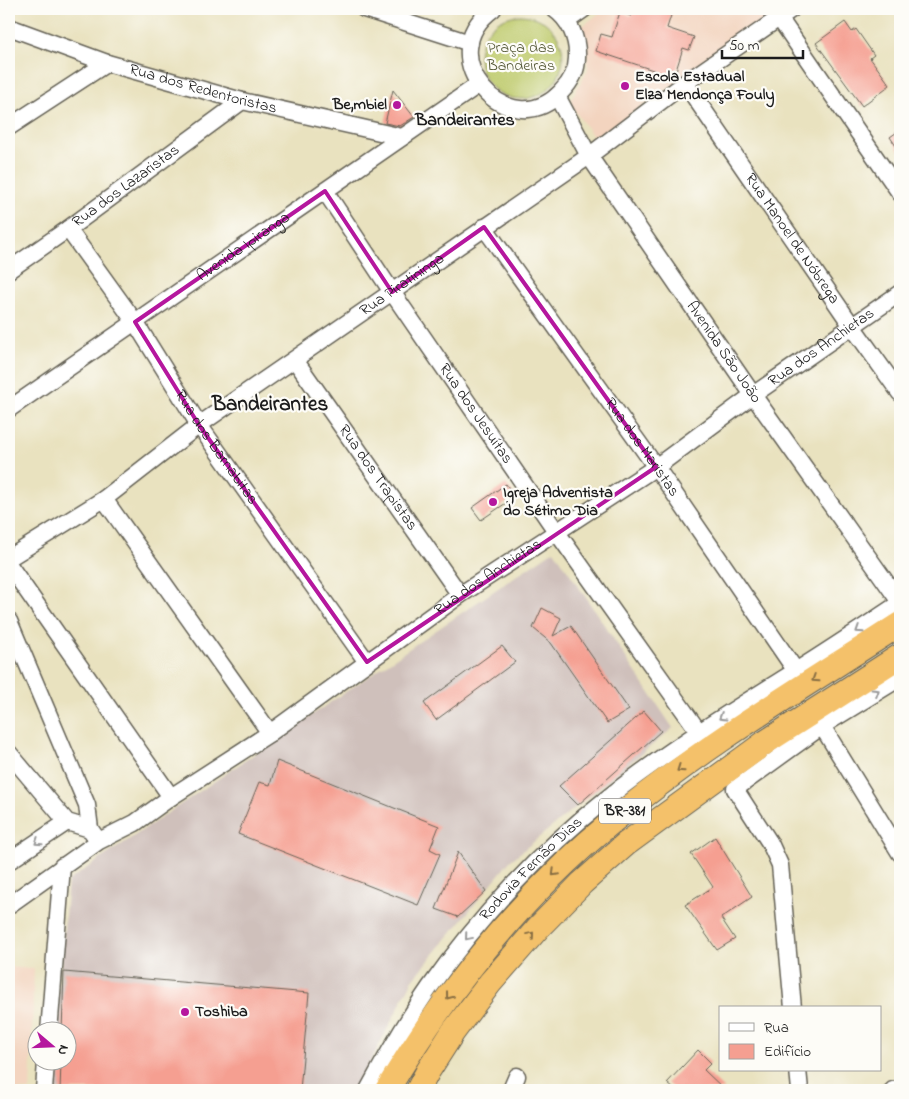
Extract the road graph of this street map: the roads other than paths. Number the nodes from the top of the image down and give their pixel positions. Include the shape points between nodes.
1 (364, 9) edge
2 (493, 9) edge
3 (554, 9) edge
4 (584, 9) edge
5 (782, 12) edge
6 (390, 13) edge
7 (567, 21) junction
8 (9, 27) edge
9 (470, 43) junction
10 (107, 63) junction
11 (685, 83) junction
12 (478, 85) junction
13 (557, 96) junction
14 (242, 101) junction
15 (9, 127) edge
16 (402, 137) junction
17 (589, 156) junction
18 (325, 191) junction
19 (900, 193) edge
20 (484, 227) junction
21 (68, 229) junction
22 (9, 270) edge
23 (392, 292) junction
24 (900, 293) edge
25 (135, 322) junction
26 (852, 326) junction
27 (294, 360) junction
28 (900, 394) edge
29 (753, 395) junction
30 (9, 409) edge
31 (199, 425) junction
32 (656, 467) junction
33 (104, 499) junction
34 (556, 531) junction
35 (9, 558) edge
36 (9, 566) edge
37 (460, 595) junction
38 (900, 603) edge
39 (9, 621) edge
40 (900, 624) edge
41 (900, 656) edge
42 (367, 662) junction
43 (796, 671) junction
44 (900, 678) edge
45 (822, 726) junction
46 (699, 732) junction
47 (270, 733) junction
48 (9, 753) edge
49 (727, 783) junction
50 (171, 797) junction
51 (67, 822) junction
52 (94, 835) junction
53 (899, 847) edge
54 (9, 861) edge
55 (62, 866) junction
56 (9, 905) edge
57 (793, 1006) edge
58 (49, 1022) edge
59 (45, 1072) edge
60 (798, 1072) edge
61 (422, 1084) edge
62 (900, 1089) edge
63 (44, 1090) edge
64 (368, 1090) edge
65 (387, 1090) edge
66 (800, 1090) edge
67 (893, 1090) edge

1 - 6 street
2 - 9 street via 474,30
3 - 7 street
4 - 7 street
5 - 11 street, Rua Piratininga
5 - 19 street
6 - 9 street
7 - 13 street via 574,33 577,60 570,80
8 - 10 street, Rua dos Redentoristas
9 - 12 street via 470,65
10 - 14 street, Rua dos Redentoristas
10 - 15 street
11 - 17 street, Rua Piratininga
11 - 26 street, Rua Manoel de Nóbrega
12 - 13 street via 497,102 522,108 546,103
12 - 16 street, Avenida Ipiranga
13 - 17 street, Avenida São João
14 - 16 street, Rua dos Redentoristas
14 - 21 street, Rua dos Lazaristas
16 - 18 street, Avenida Ipiranga
17 - 20 street, Rua Piratininga
17 - 29 street, Avenida São João
18 - 23 street, Rua dos Jesuítas
18 - 25 street, Avenida Ipiranga
20 - 23 street, Rua Piratininga
20 - 32 street, Rua dos Maristas
21 - 22 street, Rua dos Lazaristas
21 - 25 street, Rua dos Barnabitas
23 - 27 street, Rua Piratininga
23 - 34 street, Rua dos Jesuítas
24 - 26 street, Rua dos Anchietas
25 - 30 street, Avenida Ipiranga
25 - 31 street, Rua dos Barnabitas
26 - 28 street, Rua Manoel de Nóbrega
26 - 29 street, Rua dos Anchietas
27 - 31 street, Rua Piratininga
27 - 37 street, Rua dos Trapistas
29 - 32 street, Rua dos Anchietas
29 - 38 street, Avenida São João
31 - 33 street, Rua Piratininga
31 - 42 street, Rua dos Barnabitas
32 - 34 street, Rua dos Anchietas
32 - 43 street, Rua dos Maristas
33 - 35 street, Rua Piratininga
33 - 47 street
34 - 37 street, Rua dos Anchietas
34 - 46 street, Rua dos Jesuítas
36 - 50 street
37 - 42 street, Rua dos Anchietas
38 -> 43 street, Rodovia Fernão Dias / BR-381
39 - 52 street via 87,805
40 -> 65 highway, Rodovia Fernão Dias / BR-381 via 674,774 612,821 565,863 518,911 471,967 432,1018
41 - 49 highway, BR-381 via 766,742
42 - 47 street, Rua dos Anchietas
43 -> 46 street, Rodovia Fernão Dias / BR-381
45 -> 44 street, BR-381
45 - 49 highway, BR-381
45 - 53 street
46 -> 64 street, Rodovia Fernão Dias / BR-381 via 604,800 531,867 470,935 430,987
47 - 50 street, Rua dos Anchietas
48 - 51 street
49 - 57 street via 770,843 780,865
61 -> 49 highway, BR-381 via 453,1032 490,984 582,883 626,844
50 - 52 street, Rua dos Anchietas via 135,823
51 - 52 street
51 -> 54 street
52 - 55 street, Rua dos Anchietas
55 - 56 street, Rua dos Anchietas
55 - 58 street
59 - 63 street
60 - 66 street
62 - 67 street

